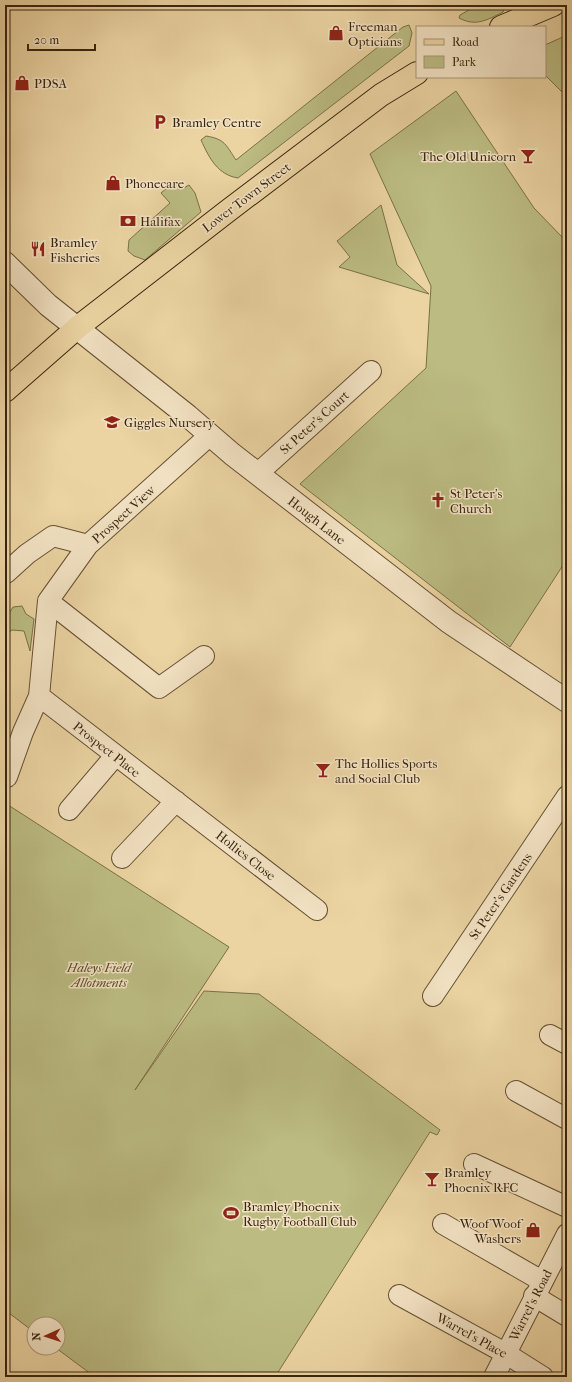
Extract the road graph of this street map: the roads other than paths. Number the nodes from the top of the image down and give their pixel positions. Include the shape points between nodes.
1 (553, 5) edge
2 (503, 26) edge
3 (416, 74) edge
4 (5, 263) edge
5 (78, 327) junction
6 (371, 371) dead end
7 (5, 391) edge
8 (209, 436) junction
9 (257, 474) junction
10 (88, 545) junction
11 (6, 573) edge
12 (48, 601) junction
13 (204, 656) dead end
14 (39, 696) junction
15 (567, 701) edge
16 (115, 756) junction
17 (7, 777) dead end
18 (567, 796) edge
19 (176, 801) junction
20 (69, 810) dead end
21 (122, 858) dead end
22 (317, 910) dead end
23 (433, 996) dead end
24 (550, 1035) dead end
25 (567, 1044) edge
26 (516, 1091) dead end
27 (567, 1119) edge
28 (474, 1164) dead end
29 (567, 1207) edge
30 (443, 1224) dead end
31 (567, 1234) edge
32 (538, 1289) junction
33 (399, 1296) dead end
34 (567, 1316) edge
35 (505, 1353) junction
36 (494, 1377) edge
37 (543, 1377) edge

1 - 2 main road
3 - 5 main road, Lower Town Street via 381,95
4 - 5 street, Hough Lane via 48,304
5 - 7 main road, Lower Town Street
5 - 8 street, Hough Lane
6 - 9 street, St Peter's Court
8 - 9 street, Hough Lane
8 - 10 street, Prospect View
9 - 15 street, Hough Lane via 449,622
10 - 11 street via 53,536
10 - 12 street, Prospect View
12 - 13 street via 159,688
12 - 14 street
14 - 16 street, Prospect Place
14 - 17 street
16 - 19 street, Prospect Place
16 - 20 street
18 - 23 street, St Peter's Gardens
19 - 21 street
19 - 22 street, Hollies Close
24 - 25 street
26 - 27 street
28 - 29 street
30 - 32 street
31 - 32 street, Warrel's Road
32 - 34 street
32 - 35 street, Warrel's Road
33 - 35 street, Warrel's Place
35 - 36 street, Warrel's Road
35 - 37 street, Warrel's Place

